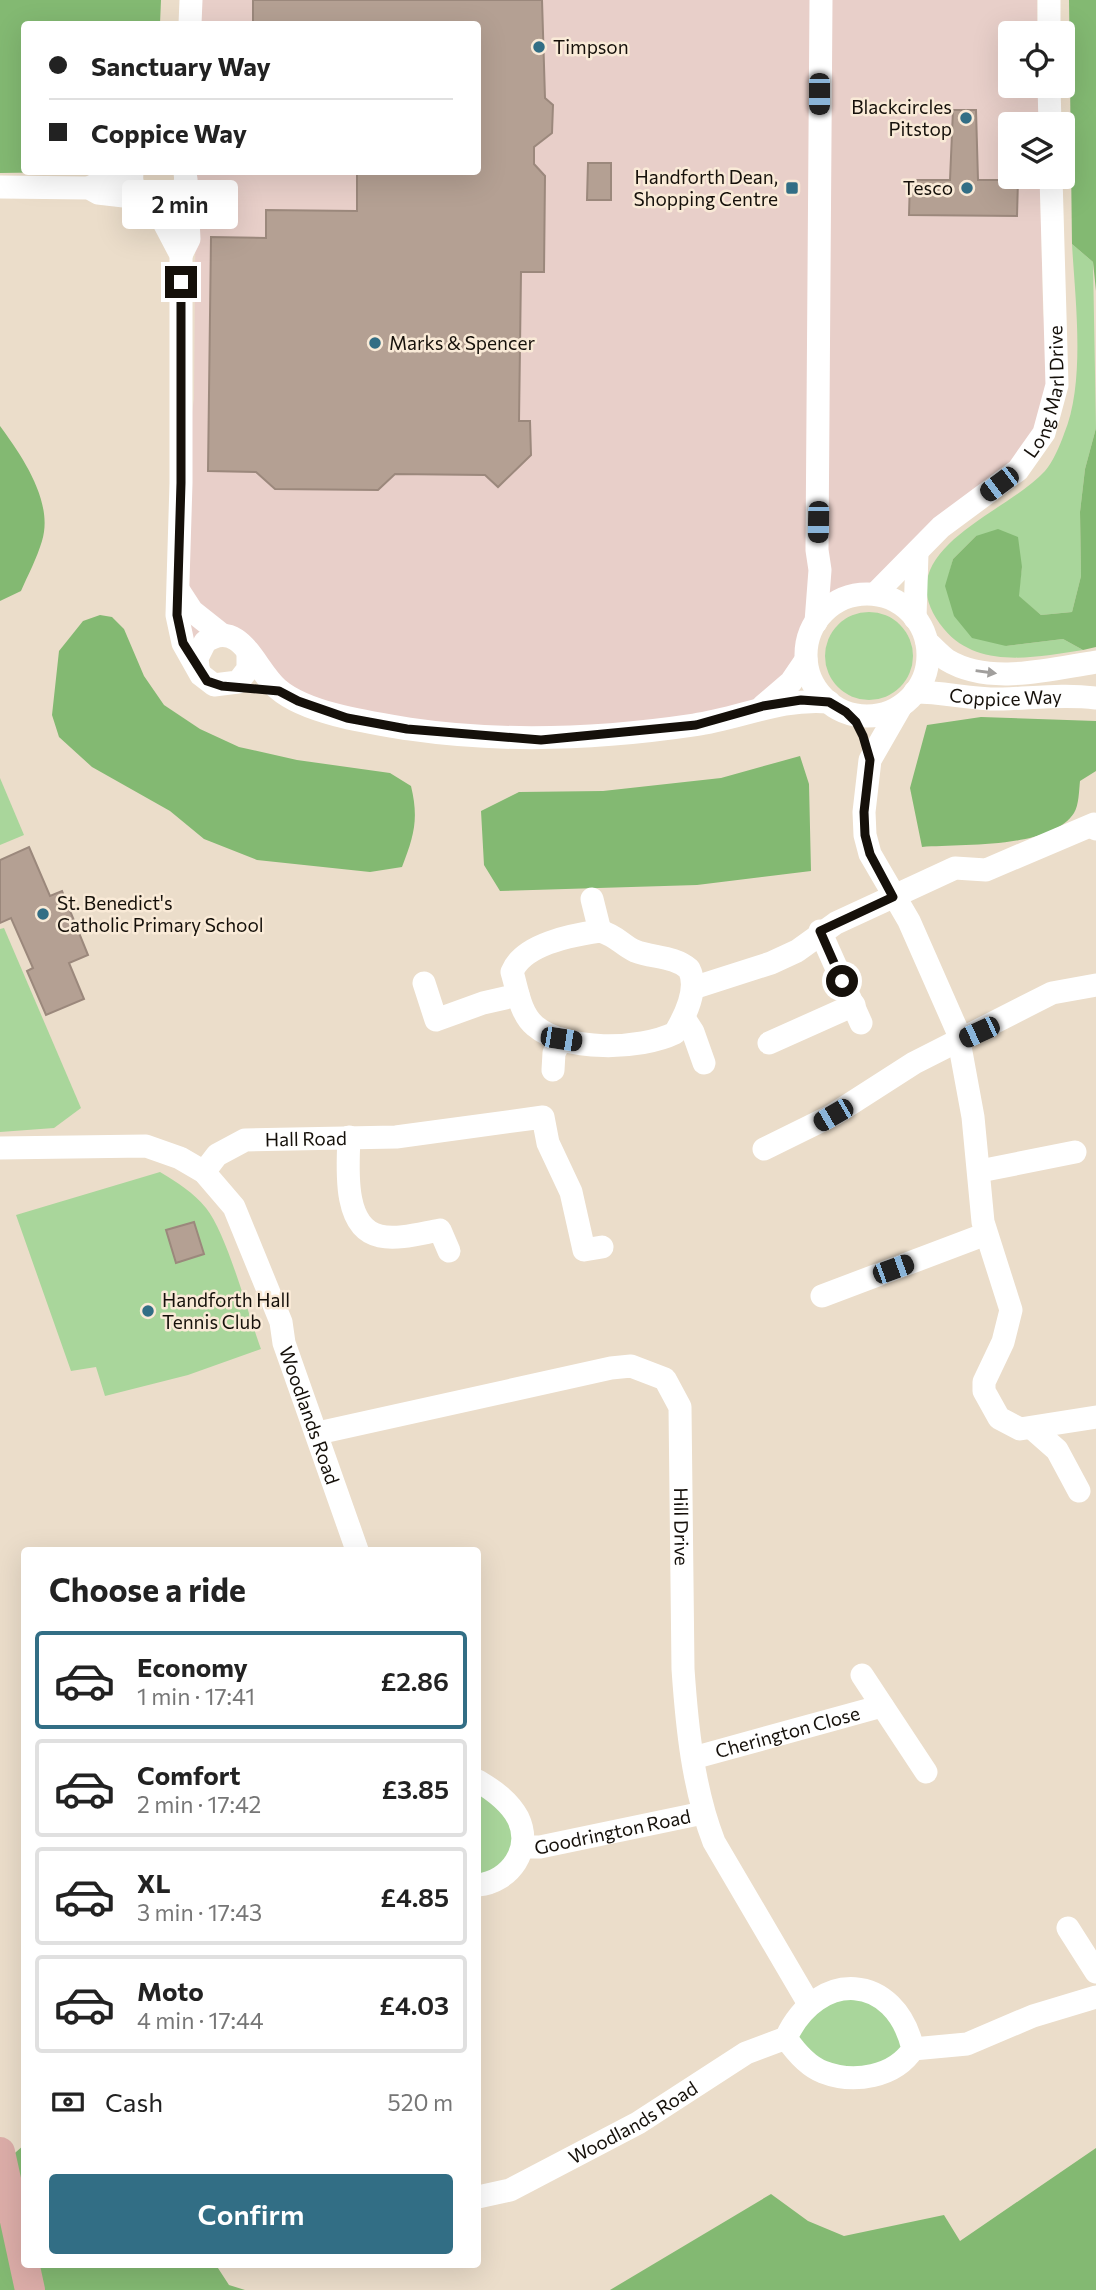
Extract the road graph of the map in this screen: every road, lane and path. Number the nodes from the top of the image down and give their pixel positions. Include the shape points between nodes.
1 (191, 0) edge
2 (821, 0) edge
3 (1049, 0) edge
4 (190, 21) edge
5 (1049, 21) edge
6 (114, 175) edge
7 (132, 175) edge
8 (185, 175) edge
9 (0, 187) edge
10 (89, 188) junction
11 (1051, 189) edge
12 (145, 200) junction
13 (181, 255) junction
14 (917, 553) junction
15 (820, 570) junction
16 (179, 592) junction
17 (864, 595) junction
18 (915, 618) junction
19 (816, 622) junction
20 (221, 634) junction
21 (927, 642) junction
22 (248, 652) junction
23 (806, 660) junction
24 (1096, 662) edge
25 (198, 667) junction
26 (230, 685) junction
27 (279, 691) junction
28 (1096, 698) edge
29 (908, 699) junction
30 (763, 706) junction
31 (837, 707) junction
32 (870, 760) junction
33 (1096, 829) edge
34 (893, 897) junction
35 (592, 899) dead end
36 (600, 931) junction
37 (820, 931) junction
38 (424, 983) dead end
39 (1096, 985) edge
40 (693, 988) junction
41 (518, 995) junction
42 (684, 1018) junction
43 (958, 1036) junction
44 (561, 1039) junction
45 (769, 1043) dead end
46 (704, 1063) dead end
47 (553, 1070) dead end
48 (349, 1138) junction
49 (0, 1148) edge
50 (764, 1149) dead end
51 (1075, 1152) dead end
52 (980, 1171) junction
53 (204, 1172) junction
54 (986, 1234) junction
55 (602, 1247) dead end
56 (449, 1251) dead end
57 (822, 1296) dead end
58 (1096, 1417) edge
59 (1032, 1429) junction
60 (318, 1433) junction
61 (1079, 1491) dead end
62 (355, 1547) edge
63 (862, 1675) dead end
64 (882, 1706) junction
65 (693, 1758) junction
66 (926, 1772) dead end
67 (481, 1783) edge
68 (703, 1813) junction
69 (523, 1847) junction
70 (481, 1884) edge
71 (1068, 1927) dead end
72 (1096, 1972) edge
73 (1096, 1997) edge
74 (809, 2004) junction
75 (786, 2038) junction
76 (913, 2049) junction
77 (1, 2161) edge
78 (481, 2196) edge
79 (21, 2250) edge
80 (25, 2268) edge
81 (30, 2290) edge

1 - 4 street
2 - 15 street
3 - 5 street
6 - 10 street
7 - 12 street via 132,183
8 - 12 street via 174,200 166,204
8 - 13 street via 189,239
9 - 10 street
10 - 12 street
11 - 14 street, Long Marl Drive via 1057,385 1044,433 1018,470 941,527
12 - 13 street via 161,217
13 - 16 street
14 - 17 street, Long Marl Drive
14 - 18 street
15 - 17 street
15 - 19 street
16 - 20 street via 192,611
16 - 25 street via 177,615 183,643
17 - 18 street via 890,598
17 - 19 street via 834,604
18 - 21 street
19 - 23 street
20 - 22 street via 238,639
20 - 25 street via 205,642
21 -> 24 street, Coppice Way via 947,660 972,670 1002,674
21 - 29 street via 926,668
22 - 26 street via 248,669
22 - 27 street
23 - 30 street via 791,682
23 - 31 street via 812,680
25 - 26 street via 214,685
26 - 27 street
27 - 30 street via 347,718 435,732 541,740 696,725
28 - 29 street, Coppice Way
29 - 31 street via 884,713 865,716
29 - 32 street
30 - 31 street via 801,700
31 - 32 street via 860,729
32 - 34 street via 865,835
33 - 34 street via 1094,824 986,870 955,868
34 - 37 street
34 - 43 street via 909,921
35 - 36 street
36 - 40 street via 616,936 633,950 680,961 690,968
36 - 41 street via 533,950 516,961 512,972
37 - 40 street via 797,951 771,963
37 - 45 street via 857,1014
38 - 41 street via 436,1020
39 - 43 street via 1052,993
40 - 42 street
41 - 44 street via 534,1025
42 - 44 street via 674,1033 641,1044
42 - 46 street
43 - 50 street via 797,1136
43 - 52 street
44 - 47 street
48 - 53 street, Hall Road via 245,1140 217,1155
48 - 55 street, Hall Road via 543,1118 548,1143 571,1192 584,1250
48 - 56 street via 352,1200 369,1232 381,1237 440,1230
49 - 53 street via 146,1146
51 - 52 street
52 - 54 street
53 - 60 street, Woodlands Road via 234,1206 281,1322 284,1343
54 - 57 street
54 - 59 street via 1011,1310 984,1391 999,1418 1020,1429
58 - 59 street
59 - 61 street via 1057,1450
60 - 62 street, Woodlands Road
60 - 65 street, Hill Drive via 611,1368 631,1366 665,1379 680,1407 683,1669
63 - 64 street, Cherington Close
64 - 65 street, Cherington Close
64 - 66 street, Cherington Close
65 - 68 street, Hill Drive
67 - 69 street, Goodrington Road via 507,1802 518,1818
68 - 69 street, Goodrington Road
68 - 74 street, Hill Drive via 714,1842
69 - 70 street, Goodrington Road via 502,1877
71 - 72 street
73 - 76 street via 1033,2016 967,2044
74 - 75 street
74 - 76 street via 841,1987 864,1988 893,2010 909,2033
75 - 76 street via 817,2068 848,2076 893,2071
75 - 78 street, Woodlands Road via 736,2059 638,2123 510,2190
77 - 79 main road
80 - 81 main road

